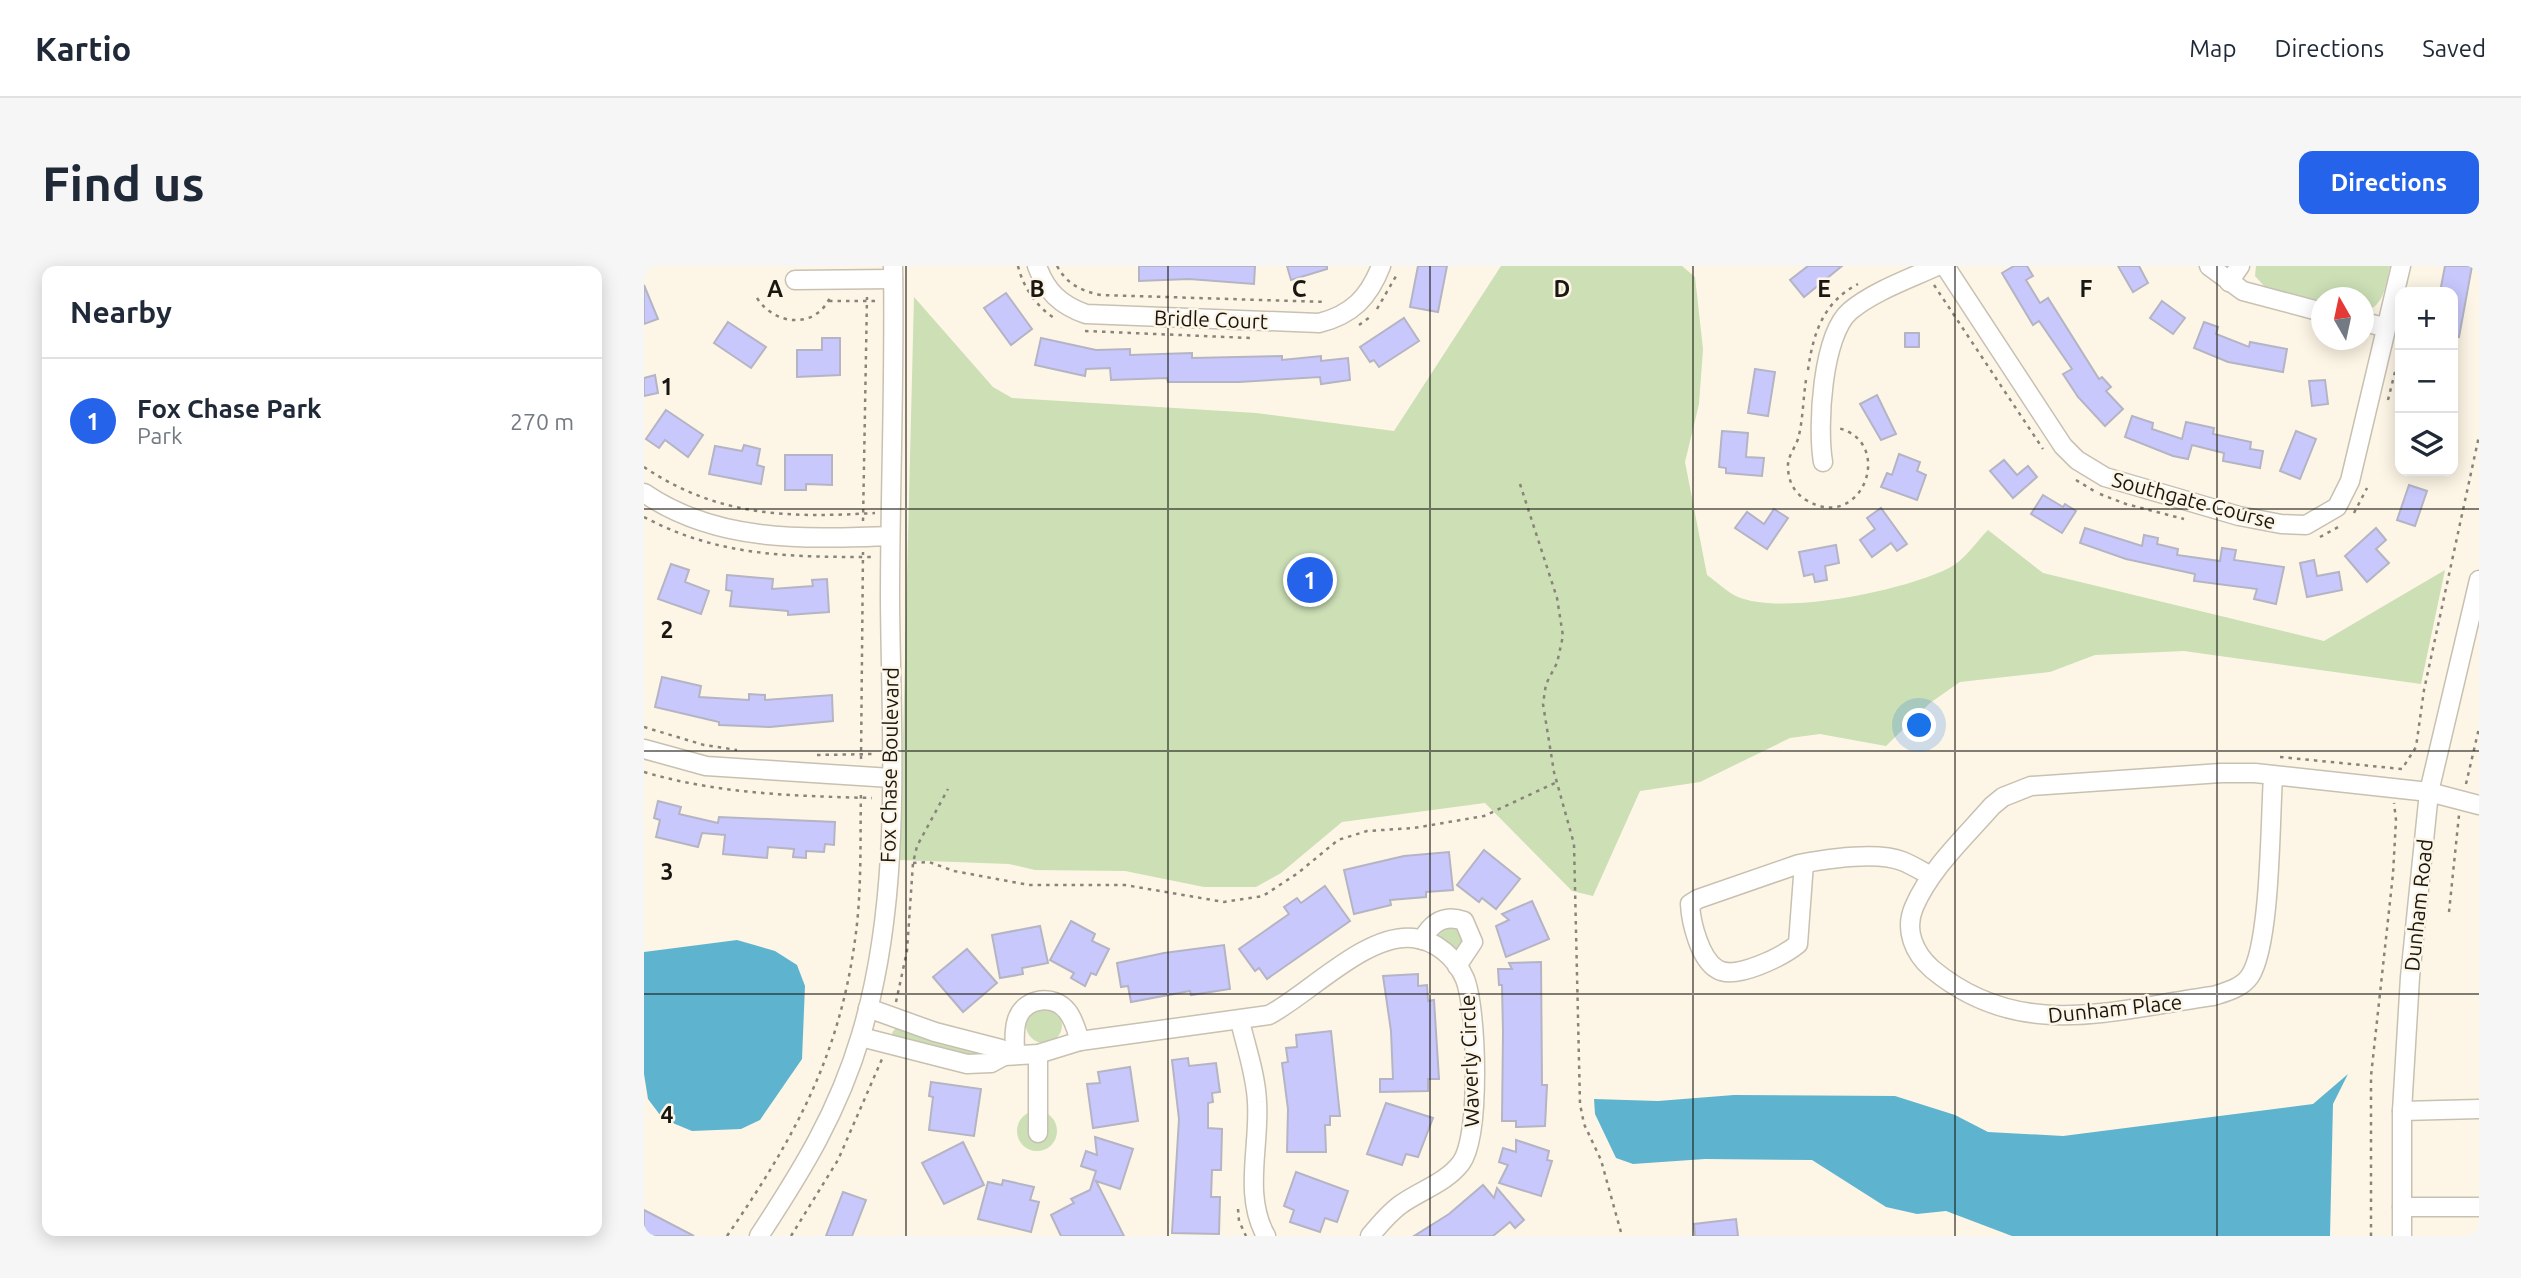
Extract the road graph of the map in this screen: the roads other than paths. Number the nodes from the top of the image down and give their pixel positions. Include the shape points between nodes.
1 (1037, 266) edge
2 (1381, 266) edge
3 (2209, 266) edge
4 (2240, 266) edge
5 (2401, 266) edge
6 (1937, 267) edge
7 (893, 272) edge
8 (795, 279) dead end
9 (2229, 282) junction
10 (2311, 309) edge
11 (2374, 324) edge
12 (2384, 327) junction
13 (1823, 462) dead end
14 (644, 493) edge
15 (890, 536) junction
16 (2479, 580) edge
17 (644, 749) edge
18 (2273, 777) junction
19 (891, 778) junction
20 (2429, 792) junction
21 (2470, 802) edge
22 (1804, 863) junction
23 (1931, 876) junction
24 (1422, 940) junction
25 (1457, 966) junction
26 (868, 1008) junction
27 (1240, 1021) junction
28 (861, 1037) junction
29 (1080, 1041) junction
30 (1038, 1054) junction
31 (1009, 1056) junction
32 (2479, 1109) edge
33 (2402, 1111) junction
34 (1038, 1133) dead end
35 (2402, 1207) junction
36 (2479, 1207) edge
37 (759, 1236) edge
38 (1266, 1236) edge
39 (1370, 1236) edge
40 (2402, 1236) edge

1 - 2 street, Bridle Court via 1058,301 1086,314 1311,323 1350,311 1365,298
3 - 9 street
4 - 9 street
5 - 12 street, Southgate Course
6 - 12 street, Southgate Course via 2077,460 2105,477 2281,524 2306,525 2337,507 2350,481
6 - 13 street via 1867,300 1841,322 1833,337 1818,433
7 - 8 street
7 - 15 street, Fox Chase Boulevard
9 - 10 street via 2265,299
11 - 12 street
14 - 15 street via 704,524 751,534
15 - 19 street, Fox Chase Boulevard
16 - 20 street, Dunham Road
17 - 19 street via 706,766
18 - 20 street, Dunham Place
18 - 23 street, Dunham Place via 2221,773 2031,786 1992,806
18 - 23 street, Dunham Place via 2263,944 2249,978 2233,990 2213,996 2066,1017 2036,1016 1990,1003 1937,973 1912,943 1913,909
19 - 26 street, Fox Chase Boulevard via 887,896
20 - 21 street, Dunham Place
20 - 33 street, Dunham Road
22 - 22 street via 1690,904 1708,961 1723,972 1742,971 1788,953 1798,944
22 - 23 street via 1885,858 1901,860
24 - 25 street, Waverly Circle via 1446,953
24 - 25 street via 1437,921 1451,916 1464,921 1473,942
24 - 27 street via 1373,946 1293,1003 1269,1015
25 - 39 street, Waverly Circle via 1469,993 1472,1024 1475,1112 1468,1149 1444,1179 1401,1205
26 - 28 street, Fox Chase Boulevard
26 - 31 street via 935,1032 988,1043
27 - 29 street
27 - 38 street via 1257,1100 1255,1217
28 - 31 street via 967,1064 991,1063
28 - 37 street, Fox Chase Boulevard via 811,1156
29 - 30 street
29 - 31 street via 1067,1010 1043,999 1028,1004 1019,1014
30 - 31 street
30 - 34 street
32 - 33 street
33 - 35 street, Dunham Road
35 - 36 street
35 - 40 street, Dunham Road

